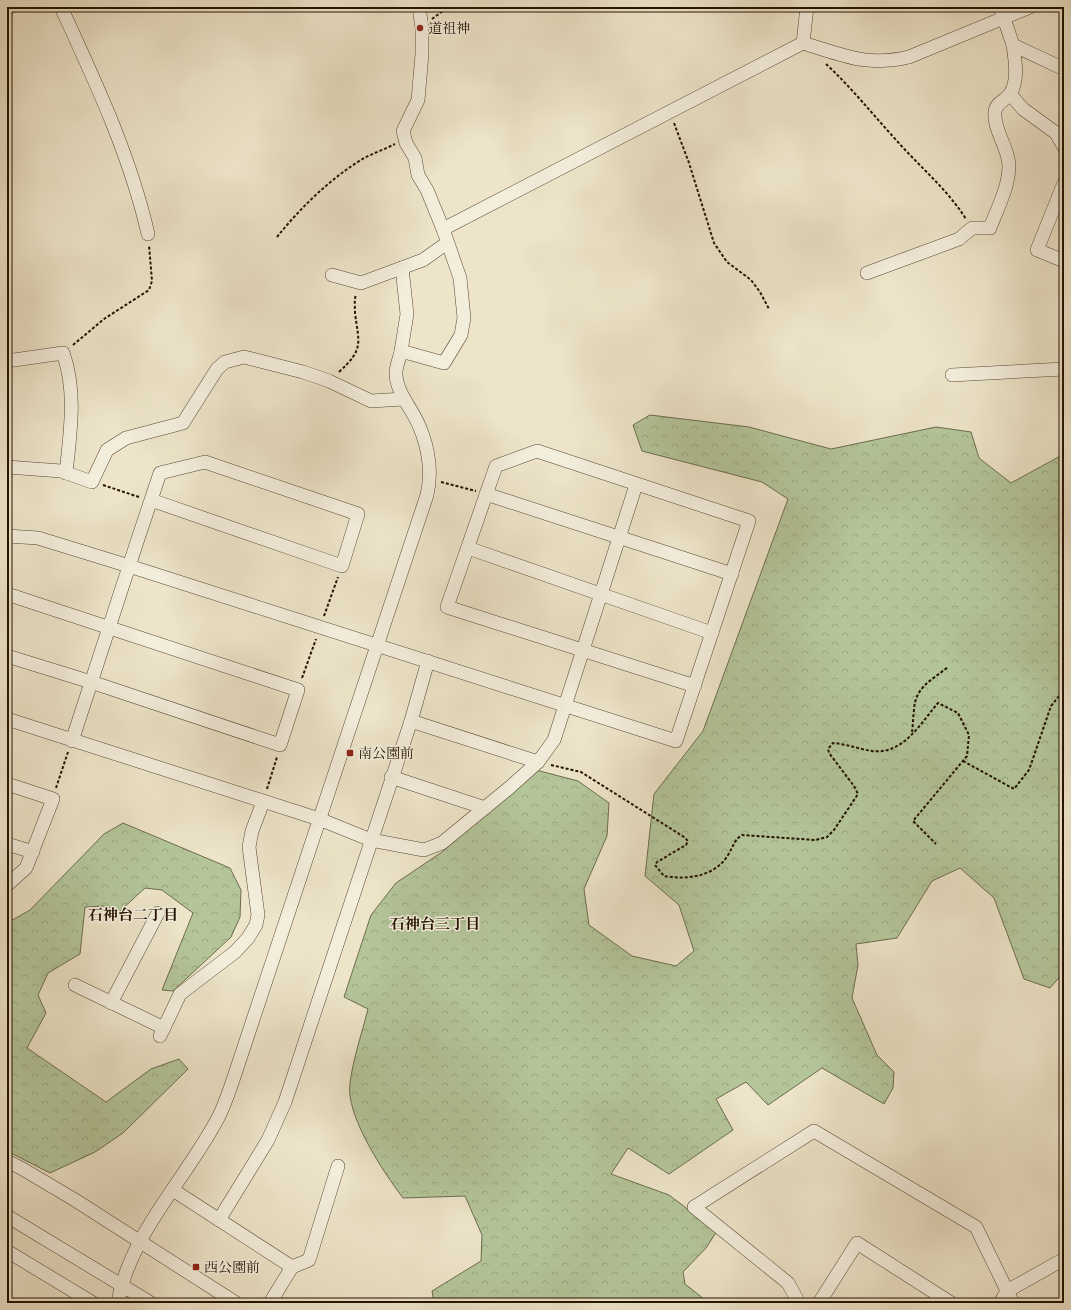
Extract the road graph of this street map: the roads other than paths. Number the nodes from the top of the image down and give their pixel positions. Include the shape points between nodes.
1 (10, 7) edge
2 (61, 7) edge
3 (419, 7) edge
4 (807, 7) edge
5 (1030, 7) edge
6 (7, 8) edge
7 (1002, 13) edge
8 (803, 43) junction
9 (1013, 45) junction
10 (1064, 69) edge
11 (1010, 94) junction
12 (1064, 147) edge
13 (1064, 183) edge
14 (443, 229) junction
15 (148, 234) road end
16 (447, 243) junction
17 (1064, 261) edge
18 (402, 268) junction
19 (867, 273) dead end
20 (332, 275) dead end
21 (401, 351) junction
22 (7, 361) edge
23 (1064, 369) edge
24 (952, 374) dead end
25 (404, 399) junction
26 (7, 467) edge
27 (66, 473) junction
28 (636, 485) junction
29 (486, 494) junction
30 (151, 500) junction
31 (7, 536) edge
32 (618, 538) junction
33 (468, 548) junction
34 (129, 566) junction
35 (732, 574) junction
36 (7, 594) edge
37 (599, 595) junction
38 (109, 627) junction
39 (712, 634) junction
40 (378, 644) junction
41 (583, 650) junction
42 (7, 656) edge
43 (428, 661) junction
44 (91, 682) junction
45 (695, 686) junction
46 (565, 706) junction
47 (7, 719) edge
48 (411, 721) junction
49 (72, 741) junction
50 (538, 762) junction
51 (391, 777) junction
52 (7, 784) edge
53 (263, 802) junction
54 (485, 808) junction
55 (319, 819) junction
56 (371, 840) junction
57 (7, 844) edge
58 (33, 852) junction
59 (7, 885) edge
60 (158, 913) dead end
61 (74, 985) dead end
62 (111, 1003) junction
63 (7, 1162) edge
64 (338, 1166) dead end
65 (173, 1190) junction
66 (7, 1216) edge
67 (219, 1220) junction
68 (140, 1242) junction
69 (7, 1250) edge
70 (1064, 1259) edge
71 (292, 1266) junction
72 (121, 1284) junction
73 (1010, 1297) edge
74 (93, 1303) edge
75 (118, 1303) edge
76 (151, 1303) edge
77 (236, 1303) edge
78 (270, 1303) edge
79 (799, 1303) edge
80 (819, 1303) edge
81 (951, 1303) edge
82 (1000, 1303) edge

1 - 6 street
2 - 15 street via 104,101 139,196
3 - 14 street via 422,54 418,100 403,131 415,158 418,175
4 - 8 street
5 - 7 street
7 - 8 street via 909,57 890,62 864,61
7 - 9 street
8 - 14 street
9 - 10 street
9 - 11 street via 1016,67
11 - 12 street via 1023,109 1056,133
11 - 19 street via 999,102 995,112 1009,165 1005,188 990,228 972,228 959,239
13 - 17 street via 1037,250
14 - 16 street
16 - 18 street via 423,260
16 - 21 street via 460,278 464,318 461,335 444,363
18 - 20 street via 361,283
18 - 21 street via 407,314
21 - 25 street via 396,375
22 - 27 street via 63,353 72,414
23 - 24 street
25 - 27 street via 371,401 329,381 244,357 225,362 217,369 183,423 126,438 107,450 92,482
25 - 40 street via 420,428 431,478
26 - 27 street
28 - 29 street via 537,451 496,466
28 - 32 street
28 - 35 street via 749,521
29 - 32 street
29 - 33 street
30 - 30 street via 342,566 358,514 205,462 160,473
30 - 34 street
31 - 34 street via 38,538
32 - 35 street
32 - 37 street
33 - 37 street
33 - 41 street via 447,607
34 - 38 street
34 - 40 street
35 - 39 street
36 - 38 street
37 - 39 street
37 - 41 street
38 - 44 street
38 - 44 street via 298,690 280,745
39 - 45 street
40 - 43 street
40 - 55 street
41 - 45 street
41 - 46 street
42 - 44 street
43 - 46 street
43 - 48 street
44 - 49 street
45 - 46 street via 676,741
46 - 50 street via 554,740
47 - 49 street
48 - 50 street
48 - 51 street
49 - 53 street
50 - 54 street
51 - 54 street
51 - 56 street
52 - 58 street via 53,799
53 - 55 street
53 - 62 street via 249,847 258,915 256,925 248,938 235,952 180,994 162,1032
54 - 56 street via 442,843 424,850
55 - 56 street
55 - 65 street via 219,1116
56 - 67 street via 285,1102 268,1140
57 - 58 street
58 - 59 street via 26,868
60 - 62 street
61 - 62 street
63 - 68 street via 21,1168
64 - 71 street via 310,1260
65 - 67 street
65 - 68 street
66 - 72 street
67 - 71 street
68 - 72 street
68 - 77 street
69 - 74 street
70 - 73 street
71 - 78 street
72 - 75 street
72 - 76 street
73 - 79 street via 976,1227 814,1131 694,1207 788,1283
73 - 82 street
80 - 81 street via 857,1243

